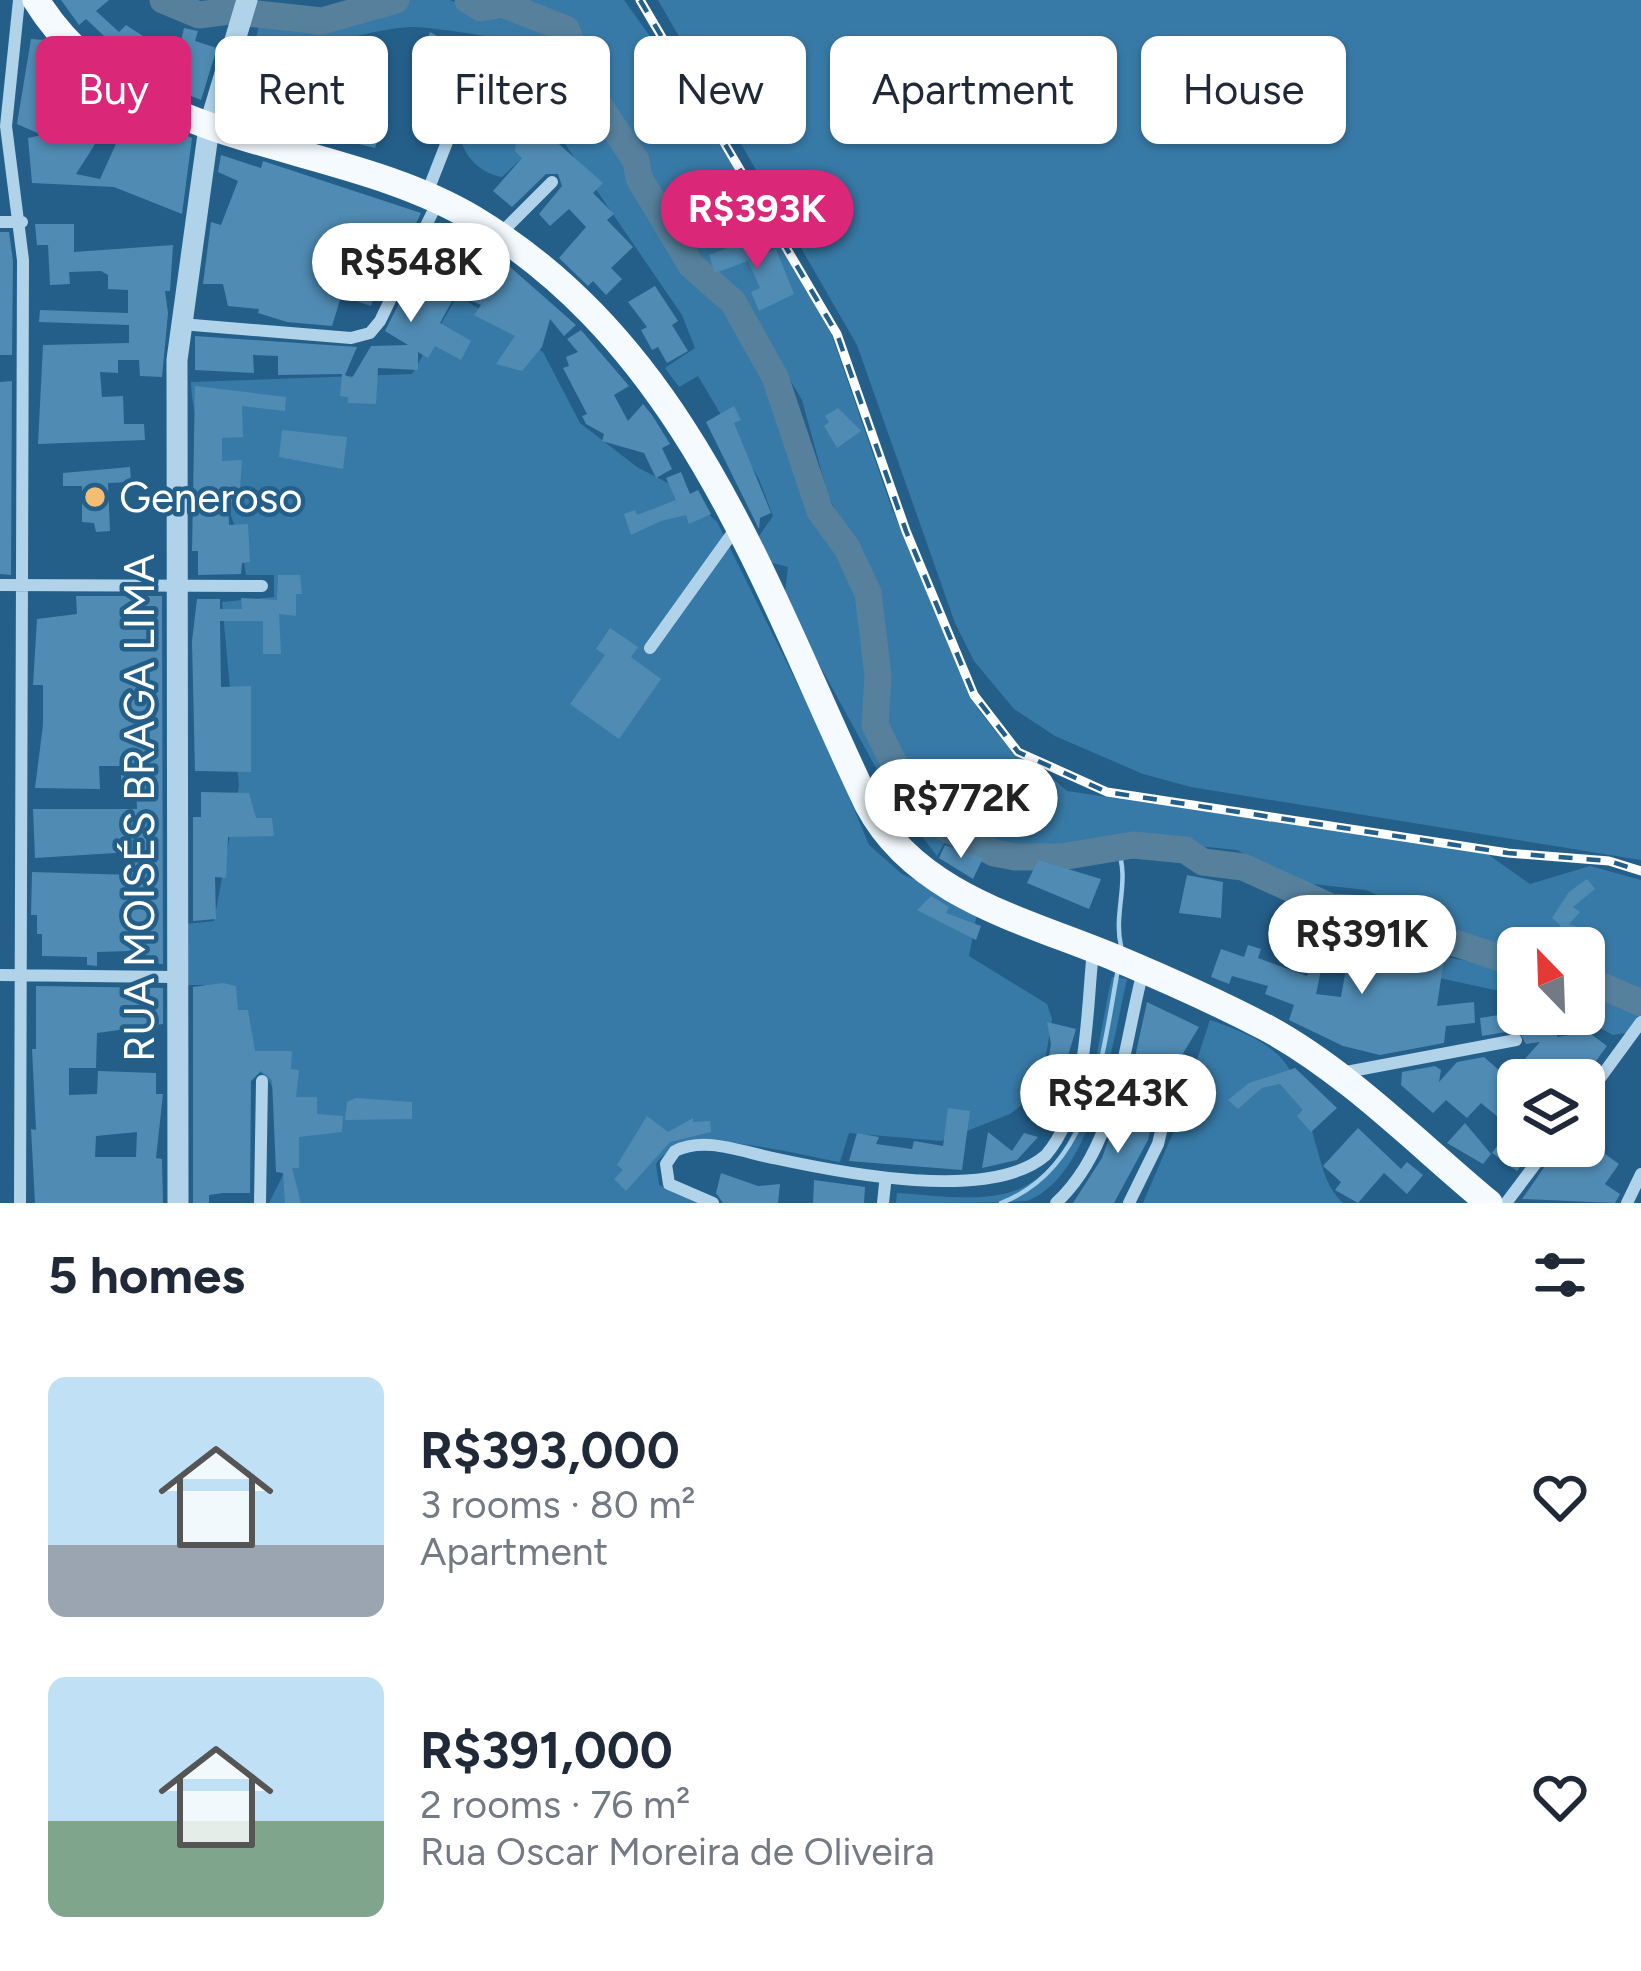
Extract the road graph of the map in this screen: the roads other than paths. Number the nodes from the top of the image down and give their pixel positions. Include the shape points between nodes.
1 (19, 0) edge
2 (37, 0) edge
3 (247, 0) edge
4 (209, 127) junction
5 (448, 144) edge
6 (552, 182) dead end
7 (432, 197) junction
8 (0, 222) edge
9 (22, 222) junction
10 (498, 236) junction
11 (179, 323) junction
12 (736, 527) junction
13 (0, 585) edge
14 (25, 586) junction
15 (262, 586) dead end
16 (180, 589) junction
17 (650, 648) dead end
18 (1095, 950) junction
19 (1139, 968) junction
20 (0, 975) edge
21 (23, 975) junction
22 (175, 977) junction
23 (1637, 1028) edge
24 (1516, 1040) dead end
25 (1605, 1071) edge
26 (1116, 1074) junction
27 (1334, 1075) junction
28 (262, 1081) dead end
29 (1533, 1167) edge
30 (1641, 1174) edge
31 (885, 1184) junction
32 (20, 1203) edge
33 (178, 1203) edge
34 (260, 1203) edge
35 (712, 1203) edge
36 (883, 1203) edge
37 (1056, 1203) edge
38 (1129, 1203) edge
39 (1489, 1203) edge
40 (1505, 1203) edge
41 (1627, 1203) edge

1 - 9 street via 6,125
2 - 4 main road via 100,71
3 - 4 street, RUA MOISÉS BRAGA LIMA
4 - 7 main road via 341,162
4 - 11 street, RUA MOISÉS BRAGA LIMA
5 - 7 street
6 - 10 street
7 - 10 main road
7 - 11 street via 380,321 365,335
8 - 9 street
9 - 14 street
10 - 12 main road via 607,327 659,388
11 - 16 street, RUA MOISÉS BRAGA LIMA
12 - 17 street
12 - 18 main road via 893,844 964,896
13 - 14 street
14 - 16 street
14 - 21 street
15 - 16 street
16 - 22 street, RUA MOISÉS BRAGA LIMA
18 - 19 main road
18 - 31 street via 1080,1065 1043,1159 978,1185
19 - 26 street
19 - 27 main road via 1268,1029
20 - 21 street
21 - 22 street
21 - 32 street
22 - 33 street, RUA MOISÉS BRAGA LIMA
23 - 25 street
24 - 27 street
26 - 37 street via 1095,1153
26 - 38 street via 1145,1091 1164,1119
27 - 39 main road
28 - 34 street
29 - 40 street
30 - 41 street
31 - 35 street via 710,1145 675,1151 665,1168 669,1184
31 - 36 street

